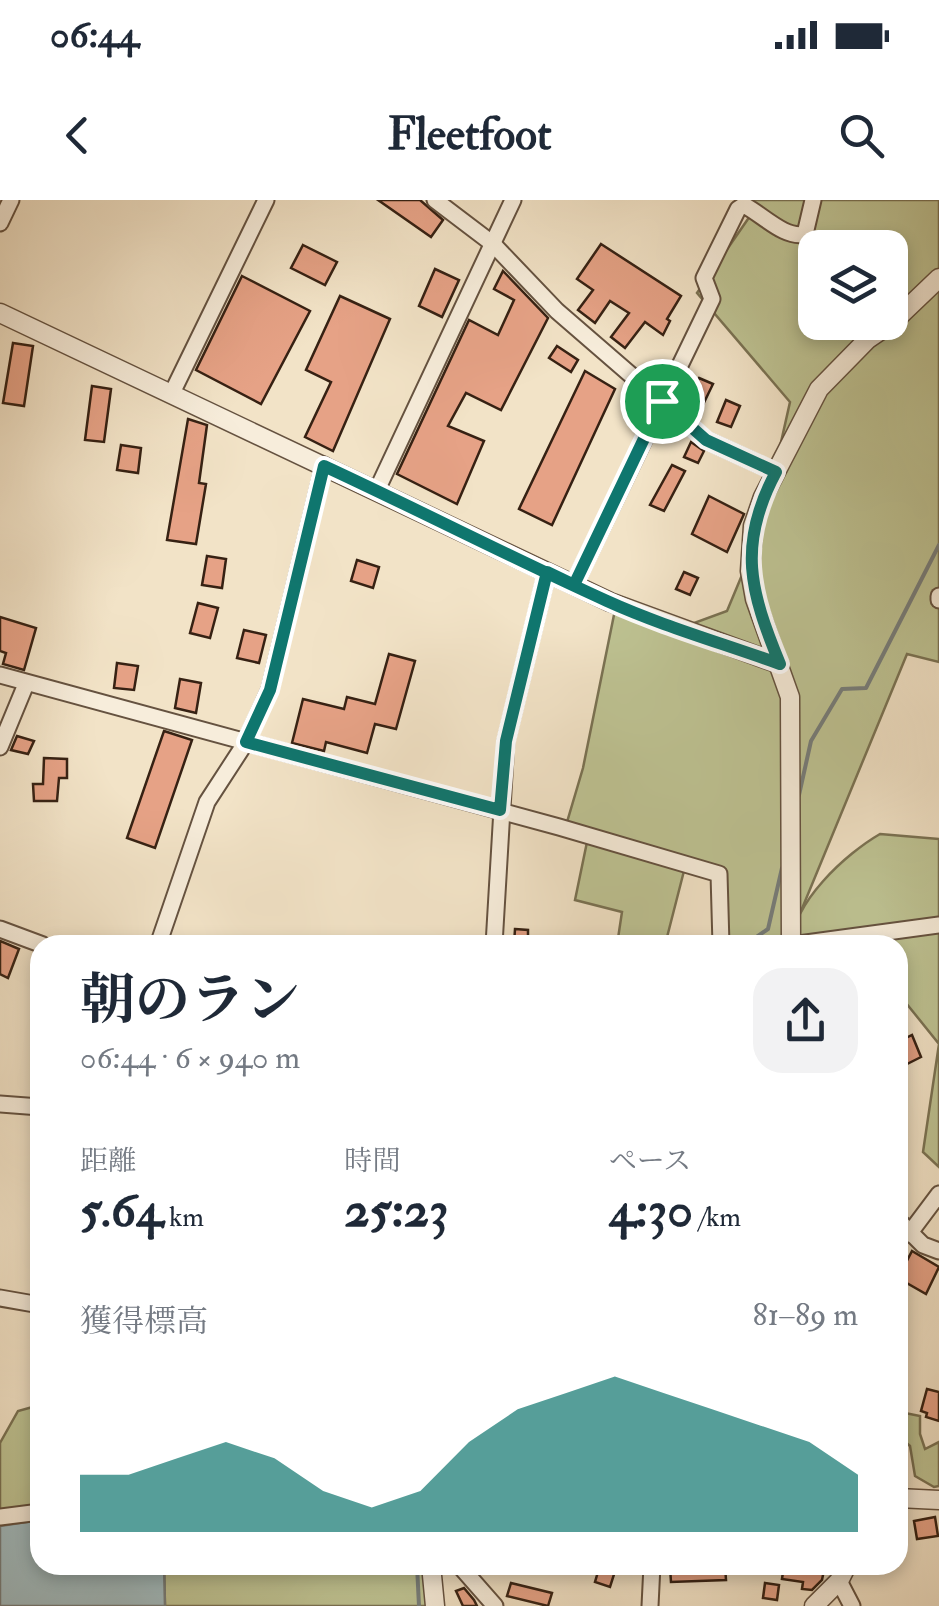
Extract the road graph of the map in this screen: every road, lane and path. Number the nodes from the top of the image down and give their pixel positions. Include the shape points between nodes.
1 (11, 200) edge
2 (266, 200) edge
3 (435, 200) edge
4 (514, 200) edge
5 (813, 200) edge
6 (0, 223) edge
7 (493, 244) junction
8 (939, 278) edge
9 (0, 313) edge
10 (172, 393) junction
11 (662, 401) junction
12 (324, 466) junction
13 (776, 472) junction
14 (377, 490) junction
15 (547, 572) junction
16 (574, 585) junction
17 (780, 664) junction
18 (0, 675) edge
19 (26, 684) junction
20 (246, 742) junction
21 (0, 746) edge
22 (500, 810) junction
23 (939, 925) edge
24 (0, 929) edge
25 (161, 935) edge
26 (494, 935) edge
27 (721, 935) edge
28 (791, 935) edge
29 (865, 935) edge
30 (30, 940) edge
31 (0, 1104) edge
32 (30, 1106) edge
33 (939, 1194) edge
34 (909, 1234) joint
35 (939, 1251) edge
36 (0, 1298) edge
37 (30, 1304) edge
38 (908, 1498) edge
39 (939, 1500) edge
40 (30, 1513) edge
41 (0, 1517) edge
42 (432, 1575) edge
43 (468, 1575) edge
44 (652, 1575) edge
45 (840, 1575) edge
46 (843, 1575) edge
47 (436, 1606) edge
48 (495, 1606) edge
49 (650, 1606) edge
50 (814, 1606) edge
51 (852, 1606) edge

1 - 6 street
2 - 10 street
3 - 7 street
4 - 7 street
5 - 11 street via 805,234 796,236 762,214 738,208 704,278 712,299
7 - 11 street via 557,311
7 - 14 street
8 - 13 street via 820,390
9 - 10 street
10 - 12 street
11 - 13 street via 706,440
11 - 16 street
12 - 14 street
12 - 20 street via 270,690
13 - 17 street via 753,526 750,571 759,616
14 - 15 street
15 - 16 street
15 - 22 street via 506,741
16 - 17 street
17 - 28 street via 791,705
18 - 19 street
19 - 20 street
19 - 21 street
20 - 22 street
20 - 25 street via 206,802
22 - 26 street
22 - 27 street via 719,874
23 - 29 street
24 - 30 street
31 - 32 street
33 - 34 street
34 - 35 street
36 - 37 street
38 - 39 street
40 - 41 street
42 - 47 street
43 - 48 street
44 - 49 street
45 - 50 street
46 - 51 street

